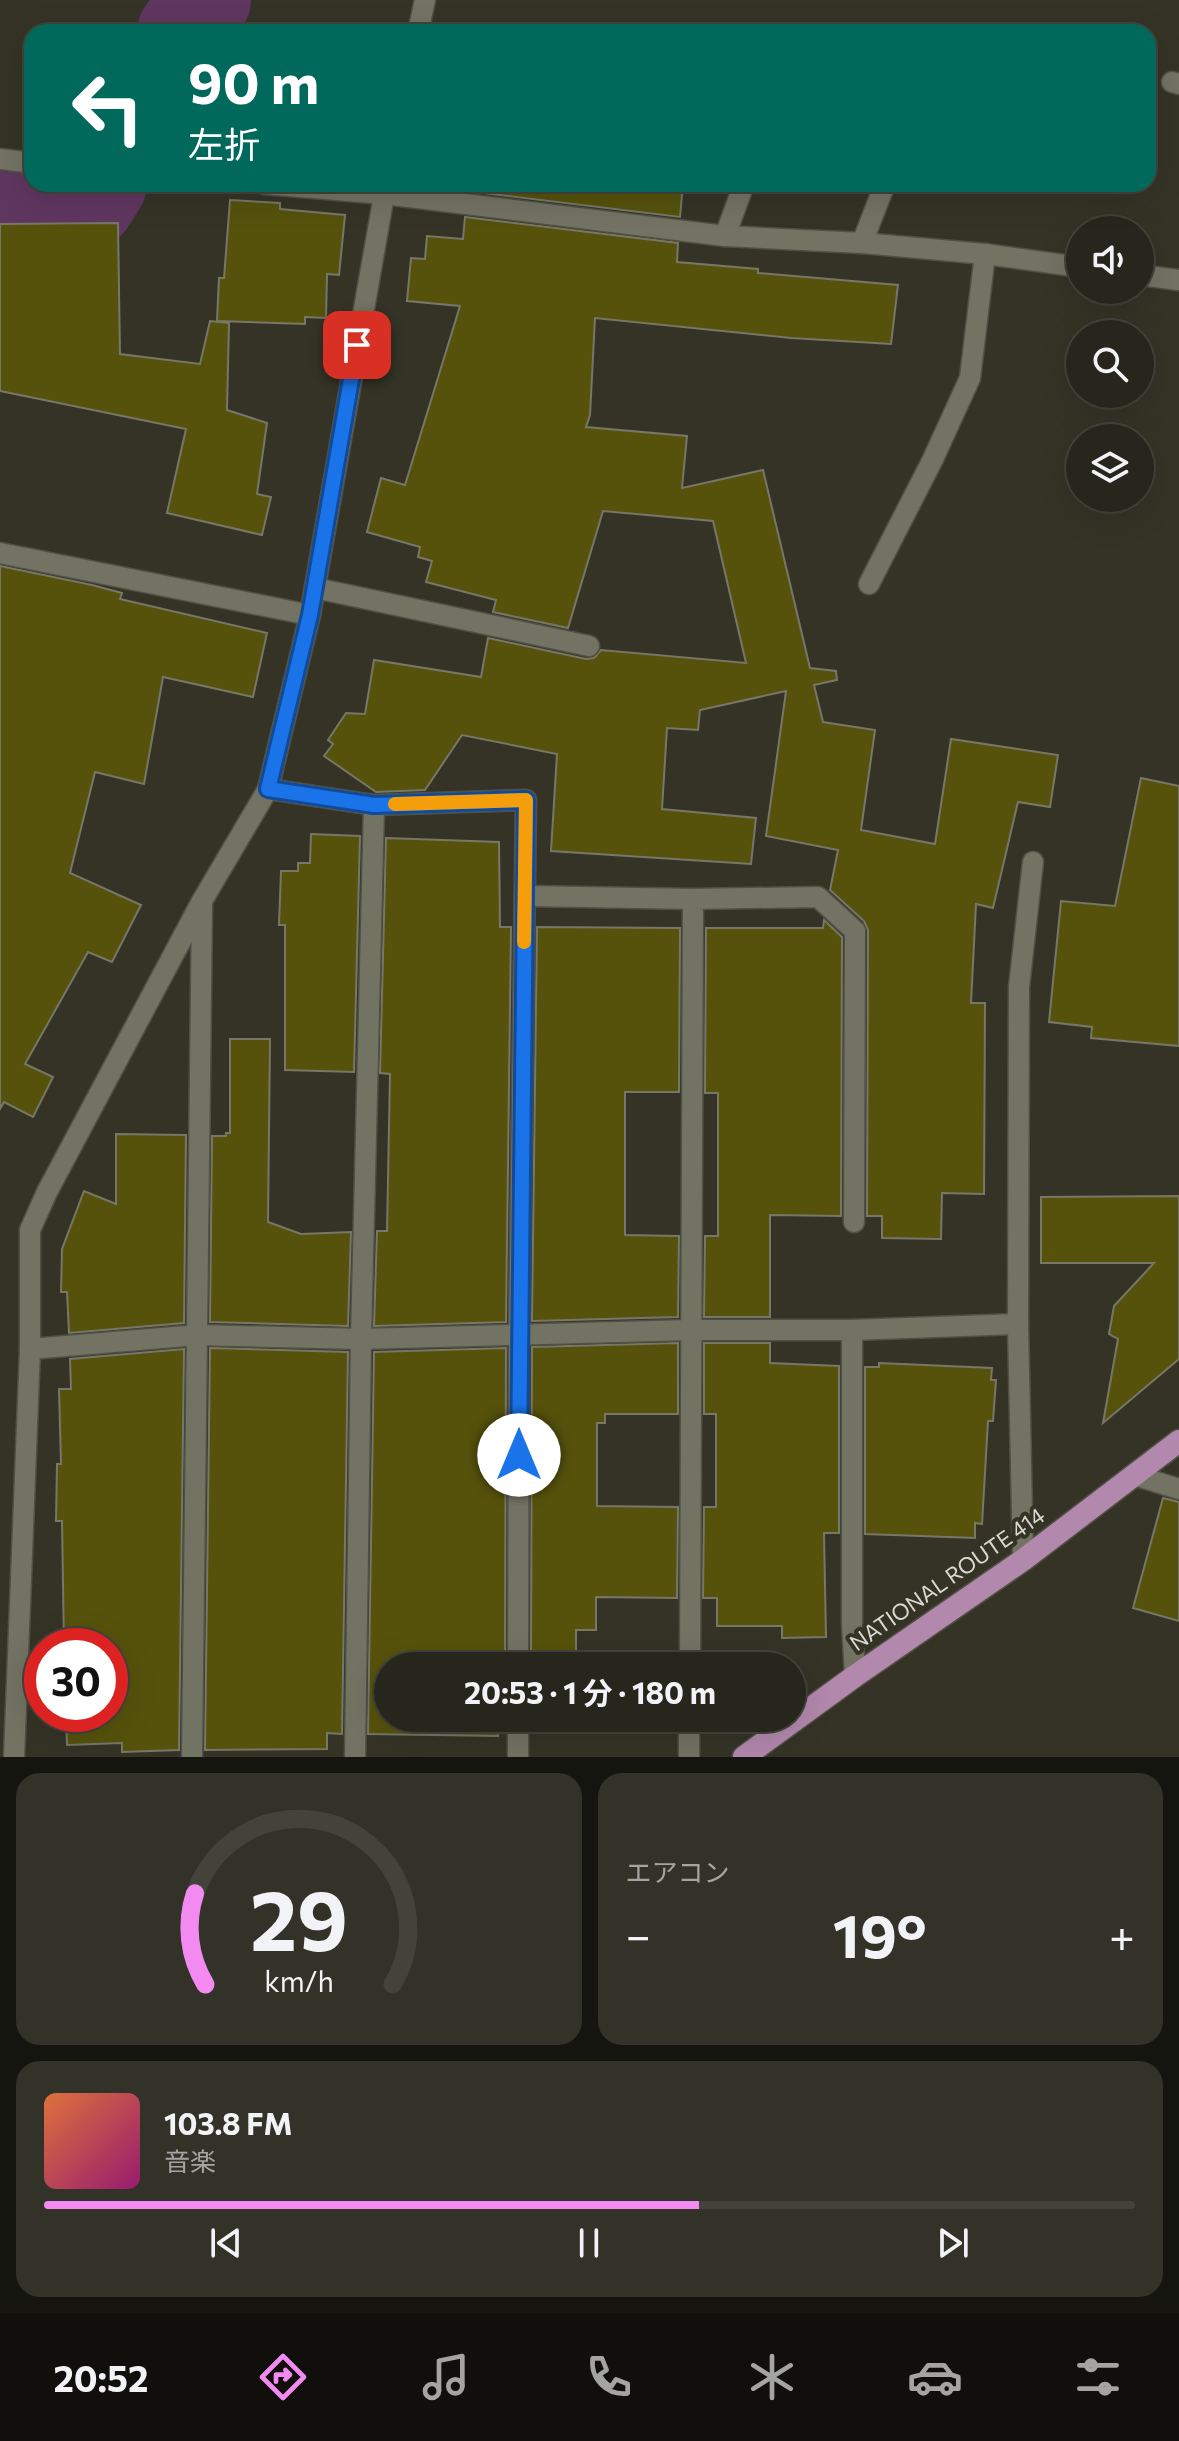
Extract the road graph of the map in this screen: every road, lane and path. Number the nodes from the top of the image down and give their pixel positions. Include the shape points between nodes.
1 (425, 0) edge
2 (420, 24) edge
3 (0, 159) edge
4 (24, 162) edge
5 (384, 192) edge
6 (407, 192) edge
7 (741, 192) edge
8 (882, 192) edge
9 (725, 236) junction
10 (862, 243) junction
11 (985, 254) junction
12 (1066, 265) edge
13 (1154, 277) edge
14 (1179, 280) edge
15 (0, 553) edge
16 (869, 584) dead end
17 (315, 588) junction
18 (310, 615) junction
19 (589, 646) dead end
20 (268, 789) junction
21 (374, 805) junction
22 (1033, 862) dead end
23 (525, 896) junction
24 (693, 899) junction
25 (202, 901) junction
26 (854, 1222) dead end
27 (1018, 1324) junction
28 (692, 1330) junction
29 (852, 1330) junction
30 (519, 1334) junction
31 (198, 1335) junction
32 (361, 1339) junction
33 (30, 1349) junction
34 (1179, 1441) edge
35 (1134, 1475) junction
36 (1179, 1489) edge
37 (1023, 1560) junction
38 (518, 1652) edge
39 (690, 1652) edge
40 (855, 1676) junction
41 (518, 1732) edge
42 (689, 1732) edge
43 (14, 1757) edge
44 (192, 1757) edge
45 (355, 1757) edge
46 (518, 1757) edge
47 (689, 1757) edge
48 (744, 1757) edge

1 - 2 street
3 - 4 street
5 - 17 street
6 - 9 street
7 - 9 street
8 - 10 street
9 - 10 street
10 - 11 street
11 - 12 street
11 - 16 street via 970,378
13 - 14 street
15 - 18 street
17 - 18 street
17 - 19 street
18 - 20 street
20 - 21 street
20 - 25 street
21 - 23 street via 526,800
21 - 32 street
22 - 27 street via 1019,987
23 - 24 street
23 - 30 street
24 - 26 street via 818,897 855,931
24 - 28 street
25 - 31 street
25 - 33 street via 30,1230
27 - 29 street
27 - 37 street
28 - 29 street
28 - 30 street
28 - 39 street
29 - 40 street
30 - 32 street
30 - 38 street
31 - 32 street
31 - 33 street
31 - 44 street
32 - 45 street
33 - 43 street
34 - 35 highway, NATIONAL ROUTE 414
35 - 36 street
35 - 37 highway, NATIONAL ROUTE 414
37 - 40 highway, NATIONAL ROUTE 414
40 - 48 highway, NATIONAL ROUTE 414
41 - 46 street
42 - 47 street

